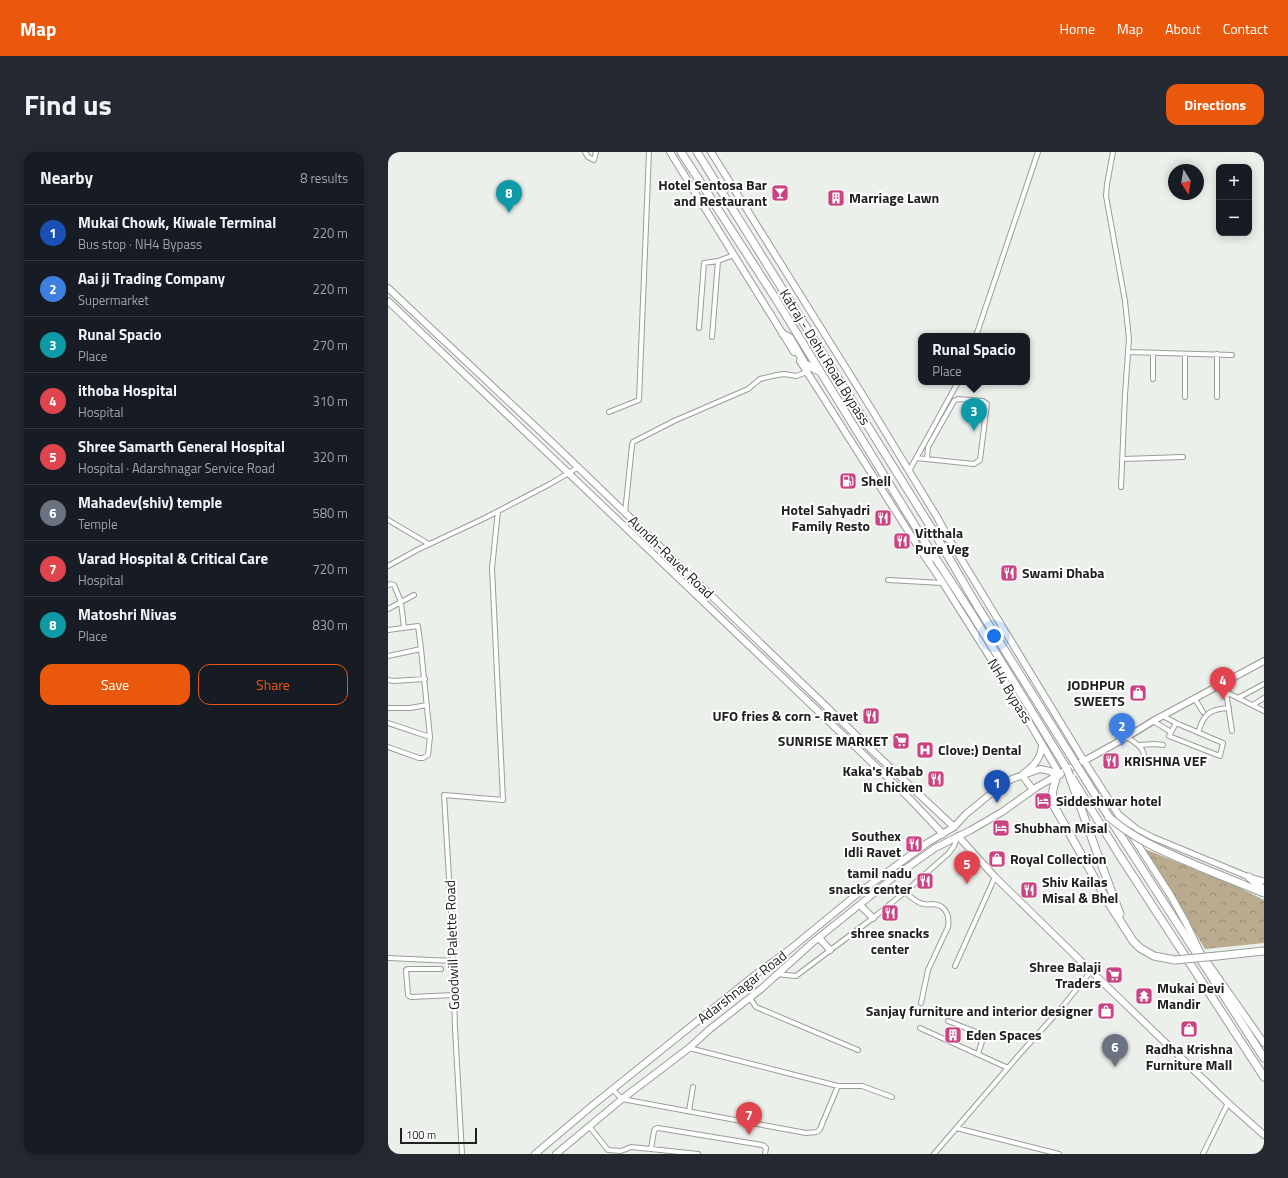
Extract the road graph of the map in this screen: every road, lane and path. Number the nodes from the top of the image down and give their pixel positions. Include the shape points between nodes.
1 (585, 152) edge
2 (596, 152) edge
3 (649, 152) edge
4 (670, 152) edge
5 (681, 152) edge
6 (697, 152) edge
7 (711, 152) edge
8 (1038, 152) edge
9 (1113, 152) edge
10 (718, 185) junction
11 (733, 188) junction
12 (734, 255) junction
13 (718, 261) junction
14 (388, 288) edge
15 (388, 301) edge
16 (699, 328) dead end
17 (977, 333) edge
18 (783, 334) junction
19 (712, 337) dead end
20 (1128, 352) junction
21 (1153, 353) junction
22 (1185, 354) junction
23 (1217, 354) junction
24 (1232, 355) dead end
25 (807, 372) junction
26 (821, 372) junction
27 (1153, 379) dead end
28 (956, 385) edge
29 (1185, 397) dead end
30 (1217, 397) dead end
31 (609, 412) dead end
32 (1183, 457) dead end
33 (916, 458) junction
34 (927, 459) junction
35 (1123, 459) junction
36 (577, 468) junction
37 (909, 470) junction
38 (568, 474) junction
39 (1121, 487) dead end
40 (498, 511) junction
41 (625, 514) junction
42 (388, 520) edge
43 (932, 529) junction
44 (949, 540) junction
45 (429, 544) junction
46 (934, 564) junction
47 (388, 566) edge
48 (888, 580) dead end
49 (943, 583) junction
50 (388, 585) edge
51 (414, 595) dead end
52 (401, 602) junction
53 (388, 609) edge
54 (404, 628) junction
55 (388, 630) edge
56 (421, 649) junction
57 (388, 656) edge
58 (1264, 661) edge
59 (425, 679) junction
60 (388, 680) edge
61 (1221, 684) junction
62 (1264, 684) edge
63 (1226, 692) junction
64 (1238, 698) junction
65 (1264, 698) edge
66 (1195, 699) junction
67 (1253, 705) junction
68 (427, 706) junction
69 (388, 708) edge
70 (1229, 708) junction
71 (1264, 710) edge
72 (1203, 712) dead end
73 (1163, 716) junction
74 (1153, 721) junction
75 (388, 723) edge
76 (1176, 723) junction
77 (1199, 730) dead end
78 (1232, 731) dead end
79 (1172, 732) junction
80 (430, 737) junction
81 (1127, 737) junction
82 (1139, 745) junction
83 (1163, 745) dead end
84 (1042, 746) junction
85 (388, 748) edge
86 (1084, 761) junction
87 (1145, 765) dead end
88 (1067, 769) junction
89 (1022, 775) junction
90 (1059, 775) junction
91 (1033, 790) junction
92 (1118, 814) junction
93 (1109, 817) junction
94 (954, 827) junction
95 (943, 834) junction
96 (958, 836) junction
97 (996, 877) junction
98 (1250, 877) junction
99 (1264, 881) edge
100 (1264, 891) edge
101 (905, 892) junction
102 (860, 905) junction
103 (873, 918) junction
104 (1127, 931) junction
105 (819, 938) junction
106 (830, 950) junction
107 (1264, 951) edge
108 (1200, 954) junction
109 (388, 958) edge
110 (453, 961) junction
111 (955, 966) dead end
112 (441, 969) dead end
113 (1091, 971) junction
114 (776, 974) junction
115 (454, 995) junction
116 (750, 998) junction
117 (921, 1003) dead end
118 (948, 1021) dead end
119 (920, 1028) dead end
120 (1264, 1043) edge
121 (689, 1048) junction
122 (858, 1050) dead end
123 (978, 1054) junction
124 (1264, 1058) edge
125 (1008, 1068) junction
126 (1264, 1077) edge
127 (838, 1086) junction
128 (693, 1087) dead end
129 (613, 1090) junction
130 (892, 1097) dead end
131 (622, 1099) junction
132 (1228, 1103) junction
133 (689, 1111) junction
134 (589, 1126) junction
135 (956, 1128) junction
136 (1264, 1135) edge
137 (650, 1148) junction
138 (462, 1154) edge
139 (534, 1154) edge
140 (556, 1154) edge
141 (698, 1154) edge
142 (765, 1154) edge
143 (934, 1154) edge
144 (1059, 1154) edge
145 (1203, 1154) edge

1 - 2 street via 594,160
3 - 31 street via 640,400
4 - 12 main road, NH4 Bypass
5 - 26 highway, Katraj - Dehu Road Bypass
6 - 10 highway, Katraj - Dehu Road Bypass
7 - 11 main road
8 - 17 street
9 - 20 street via 1106,196 1125,301
10 - 11 highway
10 - 43 highway, Katraj - Dehu Road Bypass
11 - 37 main road
12 - 13 street
12 - 18 main road, NH4 Bypass
13 - 16 street via 704,263
13 - 19 street
14 - 36 main road, Aundh-Ravet Road
15 - 38 main road, Aundh-Ravet Road
18 - 25 main road, NH4 Bypass
18 - 26 highway via 790,338 805,364
20 - 21 street
20 - 35 street
21 - 22 street
21 - 27 street
22 - 23 street
22 - 29 street
23 - 24 street
23 - 30 street
25 - 41 street via 796,376 784,374 760,379 748,389 633,442
25 - 46 main road, NH4 Bypass via 915,542
26 - 46 highway, Katraj - Dehu Road Bypass via 928,547
28 - 33 street
32 - 35 street
33 - 34 street
33 - 37 street
34 - 34 street via 974,464 980,460 986,404 984,401 954,401 928,447
35 - 39 street
36 - 38 street
36 - 41 main road, Aundh-Ravet Road
37 - 44 main road
38 - 40 street
38 - 95 main road, Aundh-Ravet Road via 760,654
40 - 45 street
40 - 110 street, Goodwill Palette Road via 492,568 503,800 444,795
41 - 94 main road, Aundh-Ravet Road
42 - 45 street
43 - 44 highway
43 - 93 highway, Katraj - Dehu Road Bypass, bridge
44 - 86 main road
45 - 47 street
46 - 49 main road, NH4 Bypass
46 - 88 highway, Katraj - Dehu Road Bypass via 972,614
48 - 49 street
49 - 84 main road, NH4 Bypass via 1008,686
50 - 52 street via 394,585
51 - 52 street
52 - 53 street
52 - 54 street
54 - 55 street
54 - 56 street via 419,627
56 - 57 street
56 - 59 street
58 - 61 main road
59 - 60 street
59 - 68 street
61 - 63 street
61 - 66 main road
62 - 64 street
63 - 64 street
63 - 70 street
64 - 67 street
65 - 67 street
66 - 72 street
66 - 73 main road
67 - 71 street
68 - 69 street
68 - 80 street
70 - 77 street via 1220,708 1208,713
70 - 78 street
73 - 74 main road
73 - 76 street
74 - 79 street
74 - 81 main road
75 - 80 street
76 - 79 street
76 - 79 street via 1223,743 1220,756 1169,736
80 - 85 street via 428,754 423,758
81 - 82 street
81 - 86 main road
82 - 83 street
82 - 87 street via 1144,752
84 - 89 main road via 1041,756
84 - 90 main road, NH4 Bypass
86 - 90 main road, Adarshnagar Road
86 - 92 main road
88 - 104 highway, bridge
88 - 126 highway, bridge via 1118,853
89 - 90 main road via 1040,770
89 - 91 main road
89 - 94 main road via 1000,786
90 - 91 main road, Adarshnagar Road
90 - 104 highway via 1052,789 1056,810
91 - 96 main road, Adarshnagar Road via 1002,812
92 - 98 street via 1152,837
92 - 108 main road via 1171,896
93 - 100 highway, bridge via 1130,834 1148,844
93 - 108 highway, Katraj - Dehu Road Bypass
94 - 95 main road, Adarshnagar Road
95 - 129 main road, Adarshnagar Road via 856,895
96 - 97 main road
96 - 101 street via 948,853
96 - 102 main road, Adarshnagar Road via 935,848
97 - 111 street
97 - 113 main road
98 - 99 street
98 - 100 highway
101 - 103 street
101 - 117 street via 924,905 934,904 944,908 949,920 948,928 928,970
102 - 103 main road
102 - 105 main road, Adarshnagar Road
103 - 106 street
104 - 107 highway, bridge via 1145,951 1158,957 1175,960
105 - 106 main road
105 - 114 main road, Adarshnagar Road
106 - 114 street via 796,976
108 - 120 main road
108 - 124 highway
109 - 110 street
110 - 115 street, Goodwill Palette Road
112 - 115 street via 406,970 408,995
113 - 125 street
113 - 132 main road
114 - 116 main road, Adarshnagar Road
115 - 138 street, Goodwill Palette Road
116 - 121 main road, Adarshnagar Road
116 - 122 street via 756,1007
118 - 123 street via 984,1035
119 - 123 street
121 - 127 street
121 - 131 main road, Adarshnagar Road
123 - 125 street
125 - 135 street
127 - 130 street via 862,1086
127 - 133 street via 820,1129 813,1133
128 - 133 street
129 - 131 street
129 - 139 main road, Adarshnagar Road
131 - 133 street
131 - 134 main road, Adarshnagar Road
132 - 136 main road
132 - 145 street
134 - 137 street via 608,1150
134 - 140 main road, Adarshnagar Road
135 - 143 street
135 - 144 street
137 - 141 street
137 - 142 street via 654,1131 658,1128 762,1145 766,1148

